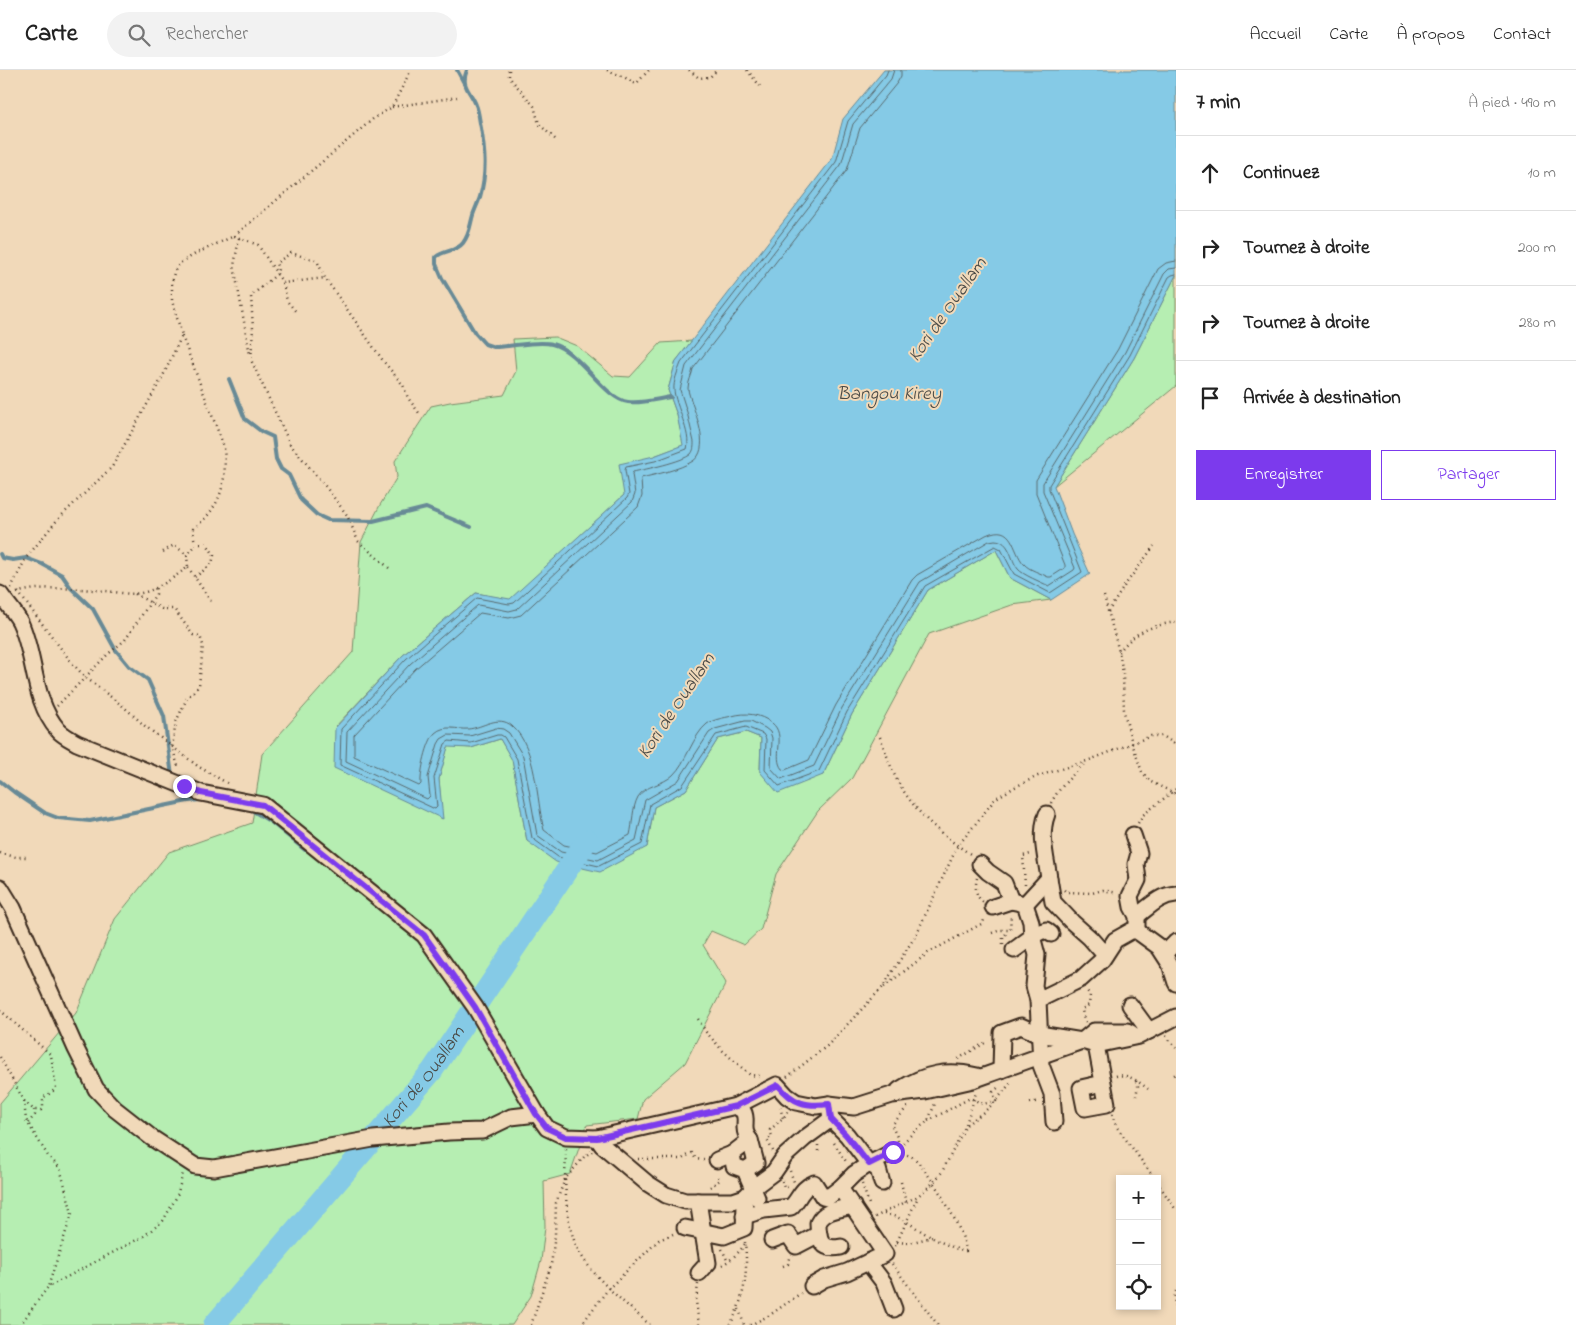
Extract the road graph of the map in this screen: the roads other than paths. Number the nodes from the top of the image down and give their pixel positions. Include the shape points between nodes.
1 (2, 600) edge
2 (1047, 814) road end
3 (1133, 835) road end
4 (984, 868) road end
5 (1049, 878) junction
6 (0, 888) edge
7 (1176, 894) edge
8 (1018, 903) junction
9 (993, 907) road end
10 (1137, 923) junction
11 (1051, 934) dead end
12 (1032, 936) junction
13 (1176, 942) edge
14 (1014, 950) dead end
15 (1164, 954) junction
16 (1105, 955) junction
17 (1176, 983) edge
18 (1038, 1000) junction
19 (1130, 1005) dead end
20 (1176, 1017) edge
21 (1144, 1033) junction
22 (1040, 1034) junction
23 (1091, 1039) junction
24 (1040, 1056) junction
25 (1009, 1067) junction
26 (981, 1077) junction
27 (1102, 1080) junction
28 (892, 1095) junction
29 (736, 1106) junction
30 (830, 1112) junction
31 (536, 1114) junction
32 (1054, 1122) dead end
33 (597, 1138) junction
34 (750, 1140) junction
35 (893, 1152) road end
36 (714, 1161) road end
37 (869, 1164) junction
38 (736, 1168) junction
39 (882, 1183) dead end
40 (840, 1188) junction
41 (749, 1193) junction
42 (698, 1201) junction
43 (853, 1206) junction
44 (764, 1210) junction
45 (686, 1228) road end
46 (745, 1229) junction
47 (702, 1232) junction
48 (819, 1234) junction
49 (772, 1240) dead end
50 (841, 1247) dead end
51 (868, 1262) junction
52 (704, 1268) road end
53 (812, 1286) road end
54 (894, 1309) dead end

1 - 31 street via 20,622 48,717 59,732 77,743 201,793 263,805 424,935 475,1007
2 - 5 street via 1042,832
3 - 10 street via 1139,853 1136,864 1138,880 1130,896
4 - 8 street via 1004,883
5 - 8 street
5 - 16 street via 1053,902
6 - 31 street via 13,908 96,1089 144,1132 194,1166 214,1168 373,1139 482,1131 511,1117
7 - 10 street via 1160,898
8 - 9 street
8 - 12 street via 1032,922
10 - 15 street
10 - 16 street via 1115,940
11 - 12 street via 1046,930
12 - 14 street
12 - 18 street via 1037,956 1034,986
13 - 15 street
15 - 17 street
16 - 18 street via 1080,979
18 - 22 street
19 - 21 street
20 - 21 street
21 - 23 street
22 - 23 street
22 - 24 street
22 - 25 street via 1021,1026 1002,1033
23 - 24 street
23 - 27 street
24 - 25 street
24 - 32 street via 1052,1094
25 - 26 street
26 - 28 street via 925,1091
26 - 28 street via 948,1072 930,1075
27 - 27 street via 1107,1104 1085,1108 1081,1088
28 - 30 street
29 - 30 street via 774,1087 796,1102
29 - 33 street
29 - 34 street via 743,1112 744,1130
30 - 37 street
30 - 41 street via 785,1156 774,1172
31 - 33 street via 547,1128 566,1137
33 - 42 street via 666,1195
34 - 38 street
34 - 38 street via 756,1163
35 - 37 street
36 - 38 street
37 - 39 street via 878,1169
37 - 40 street
38 - 41 street
40 - 43 street
40 - 44 street via 823,1198 814,1183 804,1188 791,1207
41 - 42 street via 733,1201
41 - 44 street
41 - 46 street
42 - 47 street
43 - 48 street via 824,1214 818,1223
43 - 51 street via 873,1218 885,1254
44 - 46 street
45 - 47 street
46 - 47 street via 724,1236
47 - 52 street
48 - 49 street via 796,1246 788,1234
48 - 50 street via 823,1244 829,1248
51 - 53 street
51 - 54 street via 884,1283

